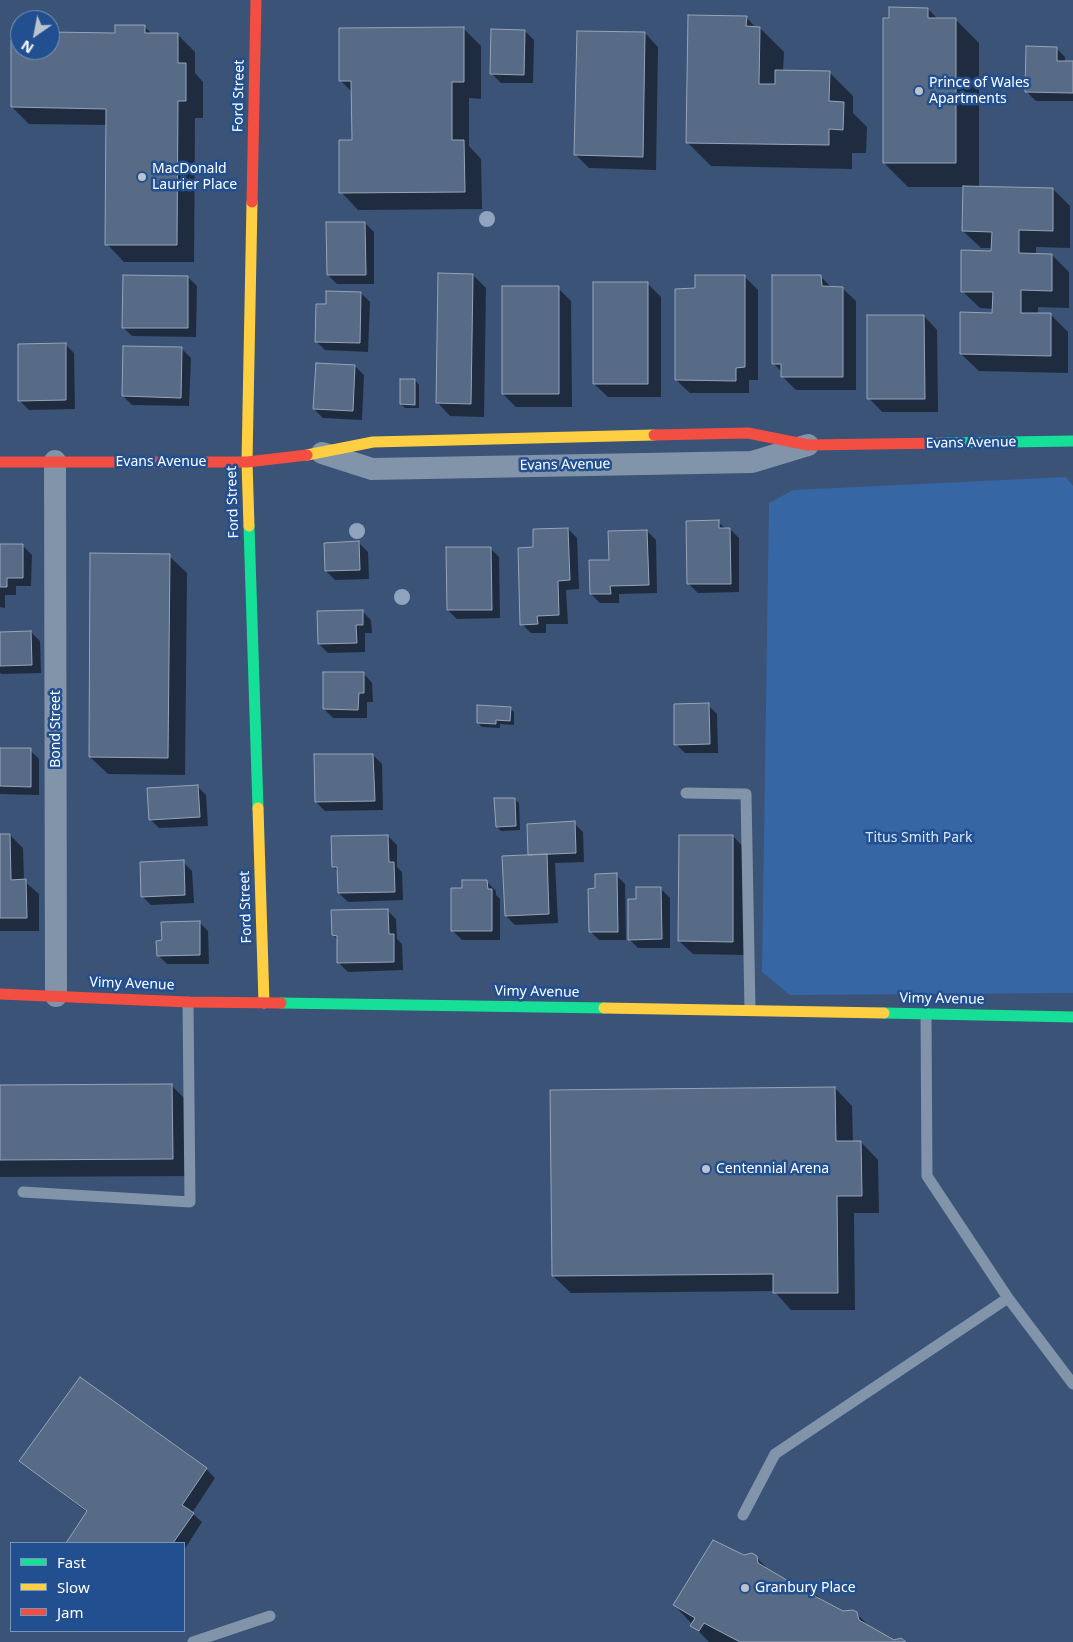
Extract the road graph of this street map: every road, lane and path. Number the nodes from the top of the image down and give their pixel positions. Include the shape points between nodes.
1 (256, 0) edge
2 (1073, 441) edge
3 (808, 446) joint
4 (322, 453) joint
5 (55, 461) junction
6 (0, 462) edge
7 (247, 462) junction
8 (686, 793) dead end
9 (0, 994) edge
10 (56, 996) junction
11 (188, 1002) junction
12 (264, 1003) junction
13 (750, 1010) junction
14 (926, 1013) junction
15 (1073, 1017) edge
16 (23, 1192) dead end
17 (1008, 1298) junction
18 (1073, 1384) edge
19 (743, 1515) dead end
20 (270, 1616) dead end
21 (193, 1642) edge

1 - 7 street, Ford Street
2 - 3 street, Evans Avenue
3 - 4 street, Evans Avenue via 752,462 382,469 372,469
4 - 7 street, Evans Avenue
5 - 6 street, Evans Avenue
5 - 7 street, Evans Avenue
5 - 10 street, Bond Street
7 - 12 street, Ford Street
8 - 13 lane via 746,794
9 - 10 street, Vimy Avenue
10 - 11 street, Vimy Avenue
11 - 12 street, Vimy Avenue
11 - 16 lane via 190,1202
12 - 13 street, Vimy Avenue
13 - 14 street, Vimy Avenue
14 - 15 street, Vimy Avenue
14 - 17 lane via 927,1176
17 - 18 lane
17 - 19 lane via 775,1454
20 - 21 lane

